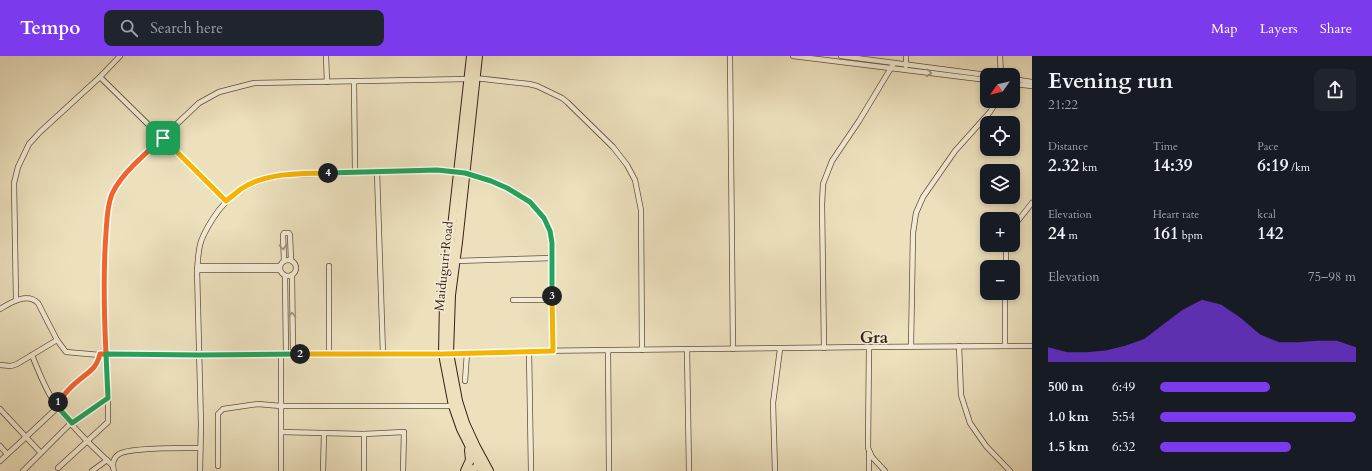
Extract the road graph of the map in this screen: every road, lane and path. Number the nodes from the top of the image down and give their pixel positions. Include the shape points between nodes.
1 (120, 56) edge
2 (326, 56) edge
3 (471, 56) edge
4 (478, 56) edge
5 (730, 56) edge
6 (793, 56) edge
7 (840, 56) edge
8 (906, 56) edge
9 (1000, 56) edge
10 (815, 57) edge
11 (894, 63) junction
12 (906, 64) junction
13 (891, 68) junction
14 (1001, 68) edge
15 (906, 70) junction
16 (980, 74) edge
17 (100, 77) junction
18 (472, 79) junction
19 (980, 79) edge
20 (1020, 80) edge
21 (354, 81) junction
22 (327, 82) junction
23 (1032, 82) edge
24 (1020, 85) edge
25 (1032, 86) edge
26 (993, 108) edge
27 (163, 138) junction
28 (355, 172) junction
29 (377, 172) junction
30 (462, 173) junction
31 (226, 201) junction
32 (1032, 203) edge
33 (1020, 218) edge
34 (552, 258) junction
35 (291, 260) junction
36 (284, 261) junction
37 (456, 261) junction
38 (329, 266) dead end
39 (198, 268) junction
40 (280, 268) junction
41 (285, 276) junction
42 (292, 276) junction
43 (16, 300) junction
44 (513, 300) dead end
45 (552, 300) junction
46 (1005, 300) edge
47 (286, 302) junction
48 (292, 302) junction
49 (0, 309) edge
50 (57, 340) junction
51 (911, 346) junction
52 (959, 346) junction
53 (1005, 346) junction
54 (1032, 346) edge
55 (869, 347) junction
56 (824, 348) junction
57 (687, 349) junction
58 (733, 349) junction
59 (780, 349) junction
60 (608, 350) junction
61 (642, 350) junction
62 (529, 351) junction
63 (553, 351) junction
64 (467, 353) junction
65 (100, 354) junction
66 (106, 354) junction
67 (281, 354) junction
68 (286, 354) junction
69 (293, 354) junction
70 (329, 354) junction
71 (383, 354) junction
72 (446, 354) junction
73 (32, 355) junction
74 (199, 355) junction
75 (0, 364) edge
76 (465, 381) dead end
77 (108, 398) junction
78 (57, 406) junction
79 (281, 406) junction
80 (453, 406) junction
81 (0, 409) edge
82 (72, 423) junction
83 (281, 432) junction
84 (324, 433) junction
85 (364, 434) junction
86 (26, 437) junction
87 (88, 442) junction
88 (0, 446) edge
89 (469, 446) junction
90 (200, 448) junction
91 (40, 452) junction
92 (869, 453) junction
93 (7, 454) junction
94 (106, 460) junction
95 (0, 461) edge
96 (218, 466) dead end
97 (58, 468) dead end
98 (113, 468) edge
99 (484, 468) edge
100 (22, 471) edge
101 (92, 471) edge
102 (200, 471) edge
103 (281, 471) edge
104 (323, 471) edge
105 (364, 471) edge
106 (404, 471) edge
107 (465, 471) edge
108 (470, 471) edge
109 (531, 471) edge
110 (610, 471) edge
111 (689, 471) edge
112 (775, 471) edge
113 (869, 471) edge
114 (885, 471) edge
115 (1010, 471) edge

1 - 17 street
2 - 22 street
3 - 18 highway, Maiduguri Road
4 - 18 highway, Maiduguri Road
5 - 58 street
6 - 10 street
7 - 11 street
8 - 12 street
9 - 14 street
10 - 13 street
11 - 12 street
11 - 13 street
12 - 15 street
12 - 16 street
13 - 15 street
13 - 56 street via 832,162 823,184
15 -> 19 street
17 - 27 street
17 - 43 street via 29,144 18,167 14,183
18 - 21 street
18 - 30 highway, Maiduguri Road
18 - 61 street via 529,84 562,98 613,147 627,165 635,180 641,210
20 - 23 street
21 - 22 street
21 - 28 street
22 - 27 street via 254,83 219,92 199,103
24 - 25 street
26 - 51 street via 955,151 923,197 916,213 913,233
27 - 31 street
27 - 66 street via 120,181 112,193 108,208 104,297
28 - 29 street
28 - 31 street via 278,175 242,188
29 - 30 street via 437,170
29 - 71 street
30 - 34 street via 491,181 530,202 544,218 550,231
30 - 37 highway, Maiduguri Road
30 - 72 highway, Maiduguri Road via 444,299
31 - 39 street via 206,230 200,245
32 - 33 street
34 - 37 street
34 - 45 street
35 - 36 street
35 -> 36 street via 290,235 284,233
35 - 42 street via 296,269
36 - 40 street
37 - 72 highway, Maiduguri Road
38 - 70 street
39 - 40 street
39 - 74 street
40 - 41 street
41 - 42 street
41 - 47 street
42 - 48 street
43 - 49 street
43 - 50 street via 33,299 38,302
44 - 45 street
45 - 63 street
46 - 53 street
47 - 48 street
47 - 68 street
69 -> 48 street
50 - 65 street via 66,352
50 - 73 street
51 - 52 street
51 - 55 street
52 - 53 street
52 - 115 street via 961,396 970,423 986,446
53 - 54 street
55 - 56 street
55 - 92 street
56 - 59 street
57 - 58 street
57 - 61 street
57 - 111 street
58 - 59 street
59 - 112 street via 772,402
60 - 61 street
60 - 63 street
60 - 110 street
62 - 63 street
62 - 64 street
62 - 109 street
64 - 72 street
64 - 76 street
65 - 66 street
65 - 78 street via 96,366 78,380
66 - 74 street
66 - 77 street
67 - 68 street
67 - 74 street
67 - 79 street
68 - 69 street
69 - 70 street
70 - 71 street
71 - 72 street
72 - 80 highway, Maiduguri Road
72 - 99 highway, Maiduguri Road via 465,423
73 - 75 street via 12,366
73 - 78 street
74 - 90 street
77 - 82 street
77 - 87 street via 108,422
78 - 82 street
78 - 86 street
79 - 80 street
79 - 83 street
79 - 96 street via 258,404 220,411
80 - 89 highway, Maiduguri Road
81 - 86 street
82 - 87 street
82 - 91 street
83 - 84 street
83 - 103 street
84 - 85 street
84 - 104 street
85 - 105 street
85 - 106 street via 404,432
86 - 91 street
86 - 93 street
87 - 94 street
87 - 97 street
88 - 93 street
89 - 99 highway, Maiduguri Road
89 - 107 highway via 470,460
90 - 98 street via 153,448 124,452 115,458
90 - 102 street
91 - 100 street
92 - 113 street
92 - 114 street
93 - 95 street
94 - 98 street
94 - 101 street
99 - 108 main road

